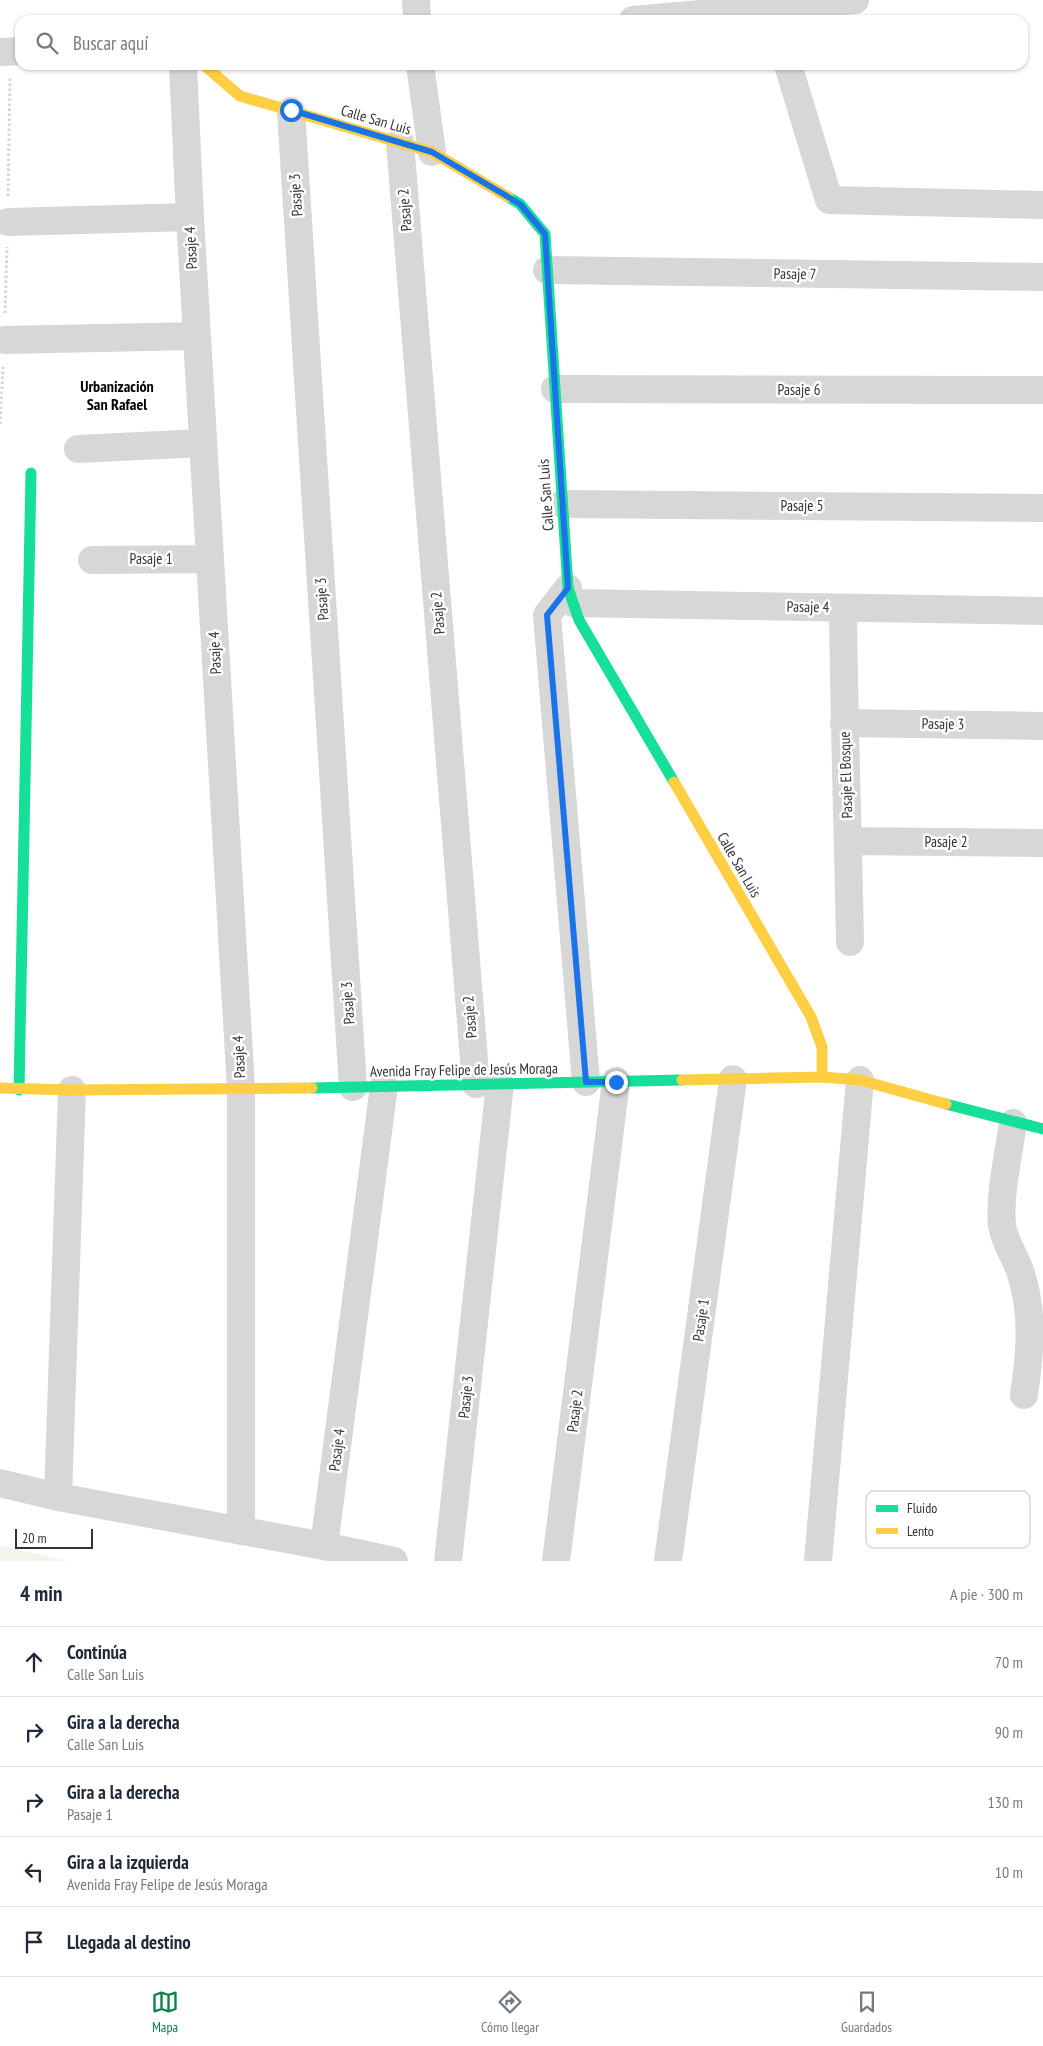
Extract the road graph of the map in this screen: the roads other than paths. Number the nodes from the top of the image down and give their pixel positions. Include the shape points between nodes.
1 (416, 0) edge
2 (855, 0) edge
3 (772, 14) edge
4 (417, 15) edge
5 (749, 15) edge
6 (15, 51) edge
7 (0, 52) edge
8 (183, 70) edge
9 (210, 70) edge
10 (421, 70) edge
11 (790, 70) edge
12 (291, 110) junction
13 (400, 142) junction
14 (432, 152) junction
15 (1043, 205) edge
16 (190, 216) junction
17 (8, 222) dead end
18 (547, 270) junction
19 (1043, 278) edge
20 (196, 336) junction
21 (5, 340) dead end
22 (555, 389) junction
23 (1043, 390) edge
24 (203, 443) junction
25 (78, 449) dead end
26 (31, 473) dead end
27 (562, 504) junction
28 (1043, 508) edge
29 (210, 559) junction
30 (92, 560) dead end
31 (570, 595) junction
32 (843, 608) junction
33 (1043, 611) edge
34 (844, 723) junction
35 (1043, 726) edge
36 (848, 841) junction
37 (1043, 843) edge
38 (850, 942) dead end
39 (822, 1077) junction
40 (733, 1079) junction
41 (860, 1080) junction
42 (586, 1082) junction
43 (616, 1082) junction
44 (488, 1084) junction
45 (384, 1086) junction
46 (354, 1087) junction
47 (0, 1088) edge
48 (241, 1089) junction
49 (19, 1090) junction
50 (72, 1090) junction
51 (1014, 1123) junction
52 (1043, 1129) edge
53 (1024, 1394) dead end
54 (0, 1483) edge
55 (58, 1497) junction
56 (241, 1531) junction
57 (324, 1546) junction
58 (394, 1561) edge
59 (448, 1561) edge
60 (556, 1561) edge
61 (668, 1561) edge
62 (818, 1561) edge

1 - 4 street
2 - 3 street
3 - 5 street
6 - 7 street
8 - 16 street, Pasaje 4
9 - 12 street, Calle San Luis via 240,96
10 - 14 street
11 - 15 street via 829,200
12 - 13 street, Calle San Luis
12 - 46 street, Pasaje 3
13 - 14 street, Calle San Luis
13 - 44 street, Pasaje 2
14 - 18 street, Calle San Luis via 520,204 545,234
16 - 17 street, Pasaje 4
16 - 20 street, Pasaje 4
18 - 19 street, Pasaje 7
18 - 22 street, Calle San Luis
20 - 21 street
20 - 24 street, Pasaje 4
22 - 23 street, Pasaje 6
22 - 27 street, Calle San Luis
24 - 25 street
24 - 29 street, Pasaje 4
26 - 49 street
27 - 28 street, Pasaje 5
27 - 31 street, Calle San Luis
29 - 30 street, Pasaje 1
29 - 48 street, Pasaje 4
31 - 32 street, Pasaje 4
31 - 39 street, Calle San Luis via 579,620 811,1017 822,1047
31 - 42 street via 547,615
32 - 33 street, Pasaje 4
32 - 34 street, Pasaje El Bosque
34 - 35 street, Pasaje 3
34 - 36 street, Pasaje El Bosque
36 - 37 street, Pasaje 2
36 - 38 street, Pasaje El Bosque
39 - 40 street, Avenida Fray Felipe de Jesús Moraga
39 - 41 street, Avenida Fray Felipe de Jesús Moraga
40 - 43 street, Avenida Fray Felipe de Jesús Moraga
40 - 61 street, Pasaje 1
41 - 51 street, Avenida Fray Felipe de Jesús Moraga
41 - 62 street
42 - 43 street, Avenida Fray Felipe de Jesús Moraga
42 - 44 street, Avenida Fray Felipe de Jesús Moraga
43 - 60 street, Pasaje 2
44 - 45 street, Avenida Fray Felipe de Jesús Moraga
44 - 59 street, Pasaje 3
45 - 46 street, Avenida Fray Felipe de Jesús Moraga
45 - 57 street, Pasaje 4
46 - 48 street, Avenida Fray Felipe de Jesús Moraga
47 - 49 street, Avenida Fray Felipe de Jesús Moraga
48 - 50 street, Avenida Fray Felipe de Jesús Moraga
48 - 56 street, Pasaje 4
49 - 50 street, Avenida Fray Felipe de Jesús Moraga
50 - 55 street
51 - 52 street, Avenida Fray Felipe de Jesús Moraga
51 - 53 street via 1001,1209 1002,1226 1021,1274 1030,1318 1031,1343
54 - 55 street
55 - 56 street
56 - 57 street
57 - 58 street

